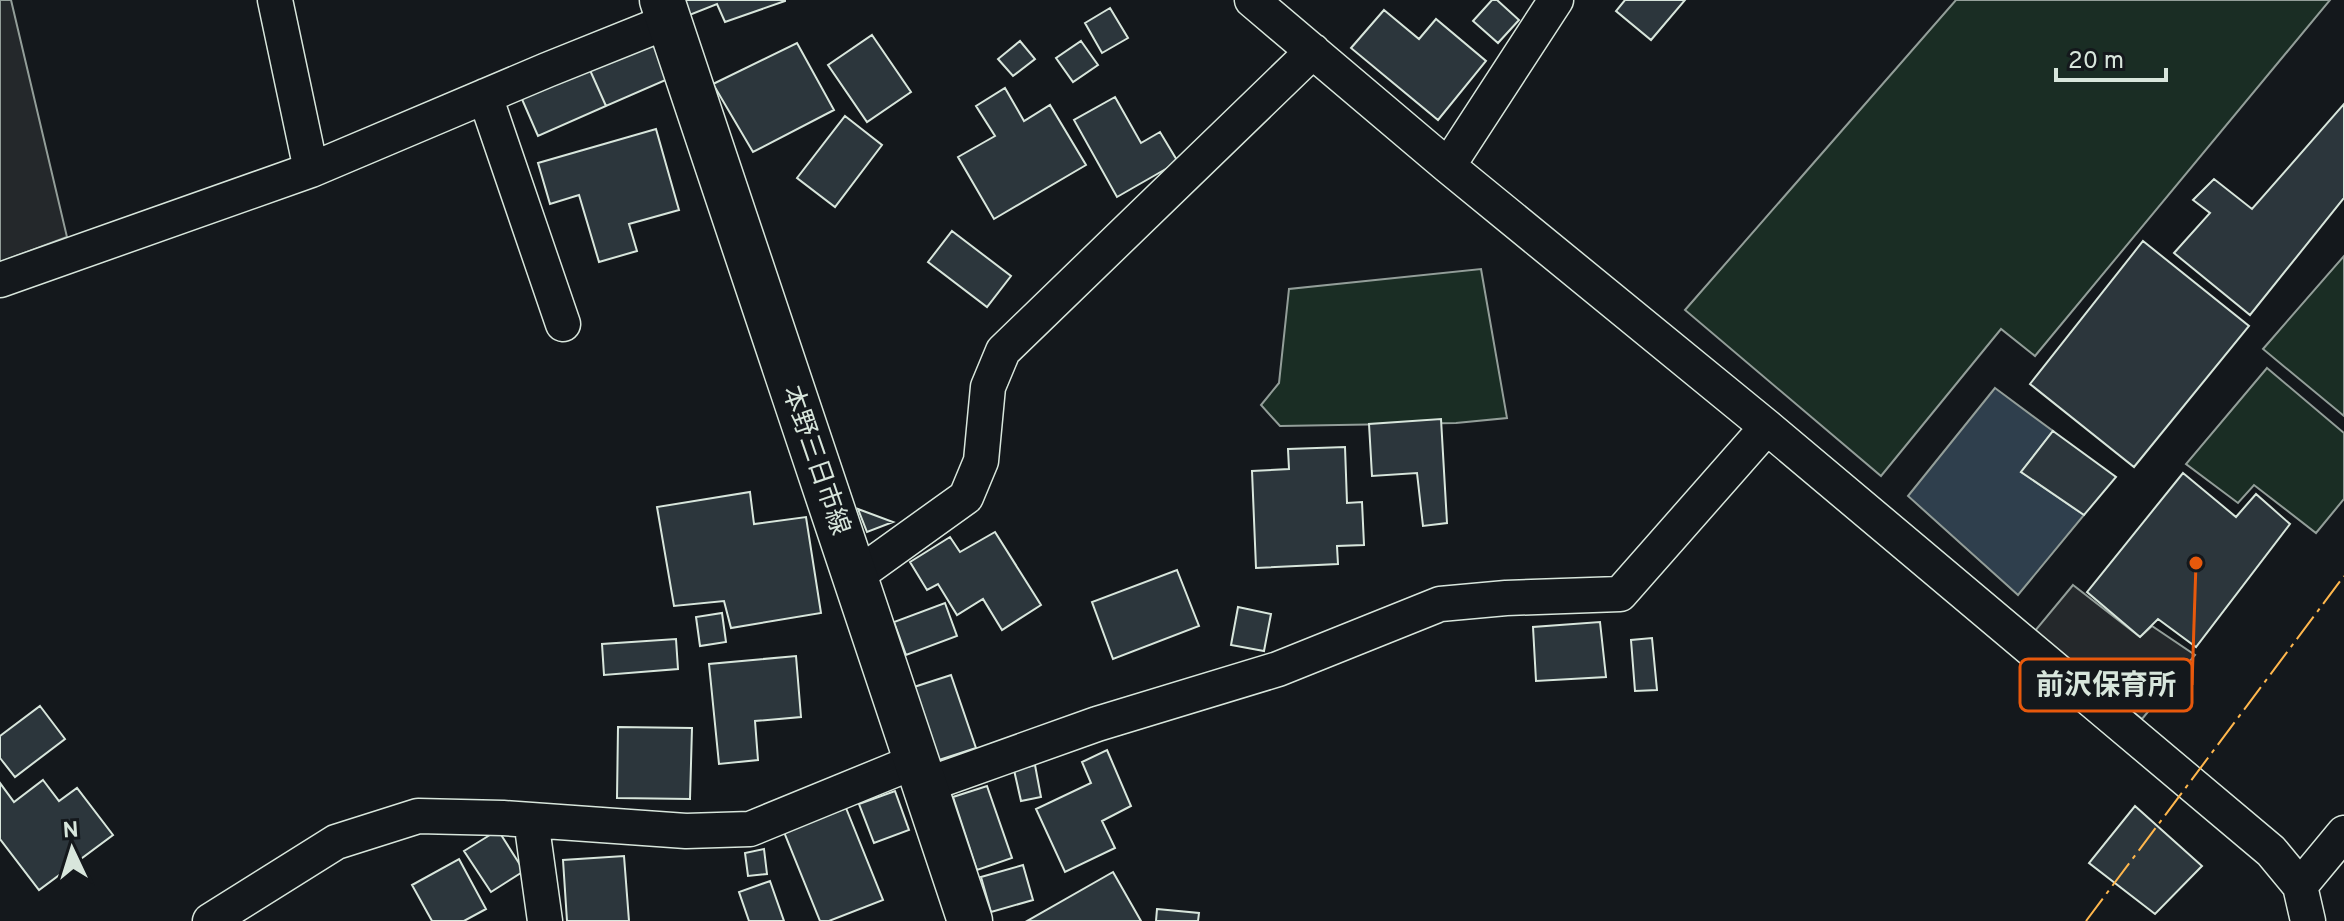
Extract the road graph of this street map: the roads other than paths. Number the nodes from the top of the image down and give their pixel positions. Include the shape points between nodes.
1 (275, 0) edge
2 (1252, 0) edge
3 (1556, 0) edge
4 (666, 11) edge
5 (1313, 51) junction
6 (485, 96) junction
7 (1448, 166) junction
8 (311, 170) junction
9 (0, 280) edge
10 (563, 324) dead end
11 (1767, 427) junction
12 (856, 576) junction
13 (921, 773) junction
14 (531, 820) junction
15 (2344, 833) edge
16 (2300, 886) junction
17 (210, 921) edge
18 (545, 921) edge
19 (970, 921) edge
20 (2308, 921) edge

1 - 8 street
2 - 5 street
3 - 7 street
4 - 6 street
4 - 12 main road, 本野三日市線
5 - 7 street
5 - 12 street via 1003,351 988,387 981,461 966,497
6 - 8 street
6 - 10 street
7 - 11 street
8 - 9 street
11 - 13 street via 1620,594 1440,604 1278,669
11 - 16 street via 2271,851
12 - 13 main road, 本野三日市線
13 - 14 street via 750,829 686,831
13 - 19 main road, 本野三日市線
14 - 17 street via 418,816 336,842
14 - 18 street
15 - 16 street
16 - 20 street

